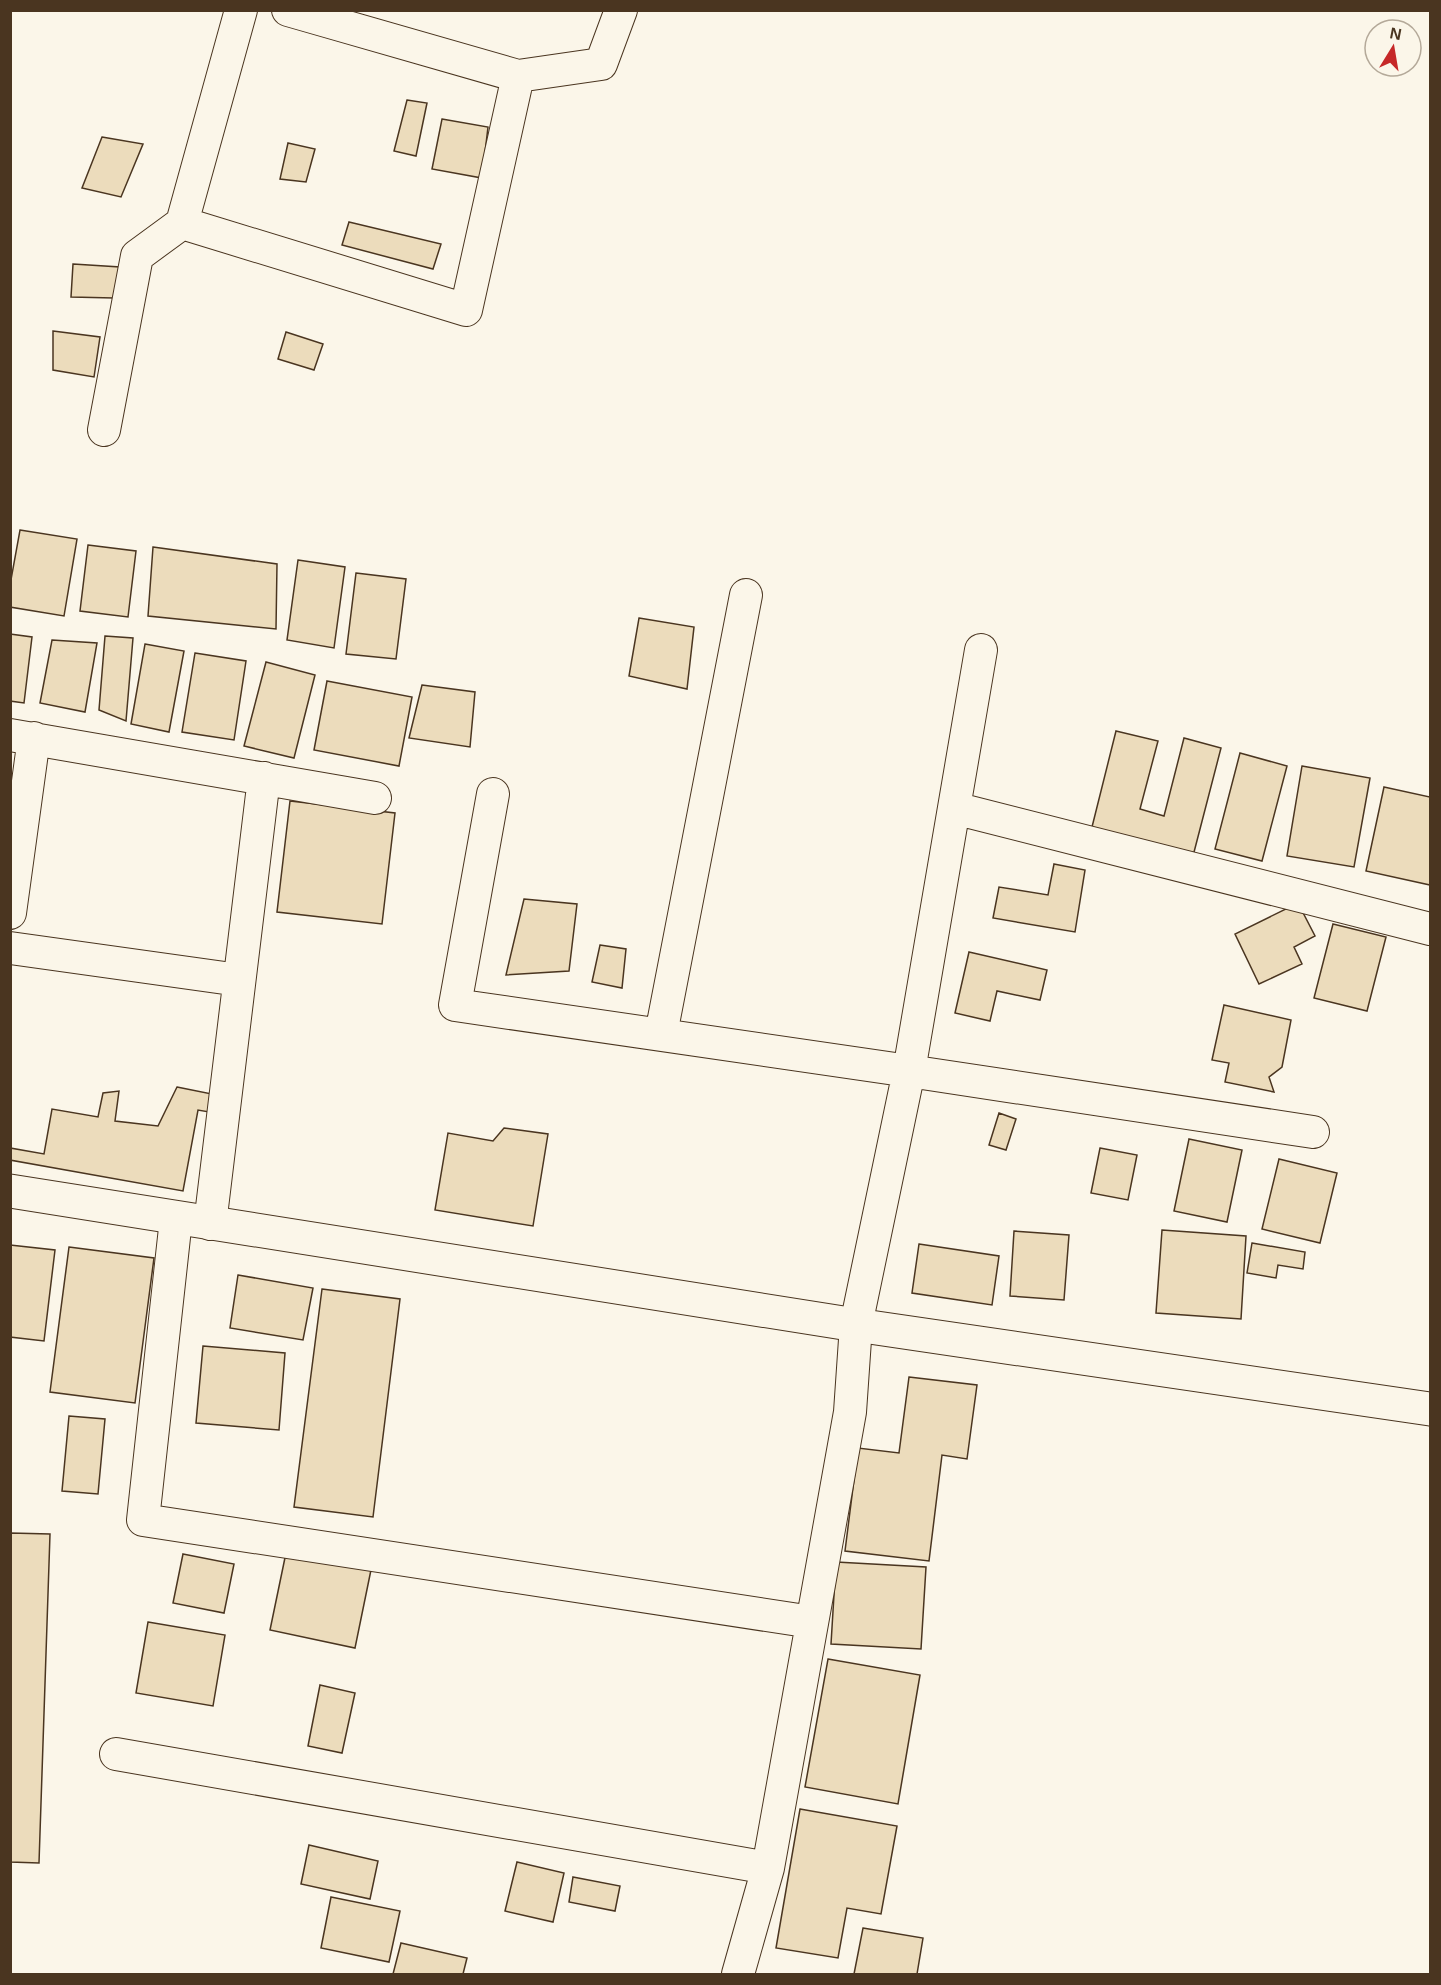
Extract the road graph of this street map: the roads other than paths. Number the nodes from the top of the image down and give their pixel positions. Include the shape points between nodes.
1 (241, 10) edge
2 (288, 10) edge
3 (621, 10) edge
4 (332, 17) edge
5 (518, 76) junction
6 (182, 223) junction
7 (104, 430) dead end
8 (746, 595) dead end
9 (981, 650) dead end
10 (22, 736) edge
11 (264, 778) junction
12 (493, 794) dead end
13 (375, 798) dead end
14 (954, 808) junction
15 (10, 914) edge
16 (1431, 929) edge
17 (10, 948) edge
18 (239, 980) junction
19 (661, 1034) junction
20 (909, 1071) junction
21 (1312, 1132) dead end
22 (10, 1191) edge
23 (176, 1219) junction
24 (210, 1224) junction
25 (856, 1325) junction
26 (1431, 1409) edge
27 (812, 1622) junction
28 (116, 1754) dead end
29 (768, 1868) junction
30 (738, 1974) edge

1 - 6 street
2 - 4 street
3 - 5 street via 602,64
4 - 5 street
5 - 6 street via 466,310
6 - 7 street via 137,256
8 - 19 street
9 - 14 street
10 - 11 street
10 - 15 street
11 - 13 street
11 - 18 street
12 - 19 street via 455,1005
14 - 16 street
14 - 20 street
17 - 18 street
18 - 24 street
19 - 20 street
20 - 21 street
20 - 25 street
22 - 23 street
23 - 24 street
23 - 27 street via 143,1520
24 - 25 street
25 - 26 street
25 - 27 street via 850,1412
27 - 29 street
28 - 29 street
29 - 30 street

